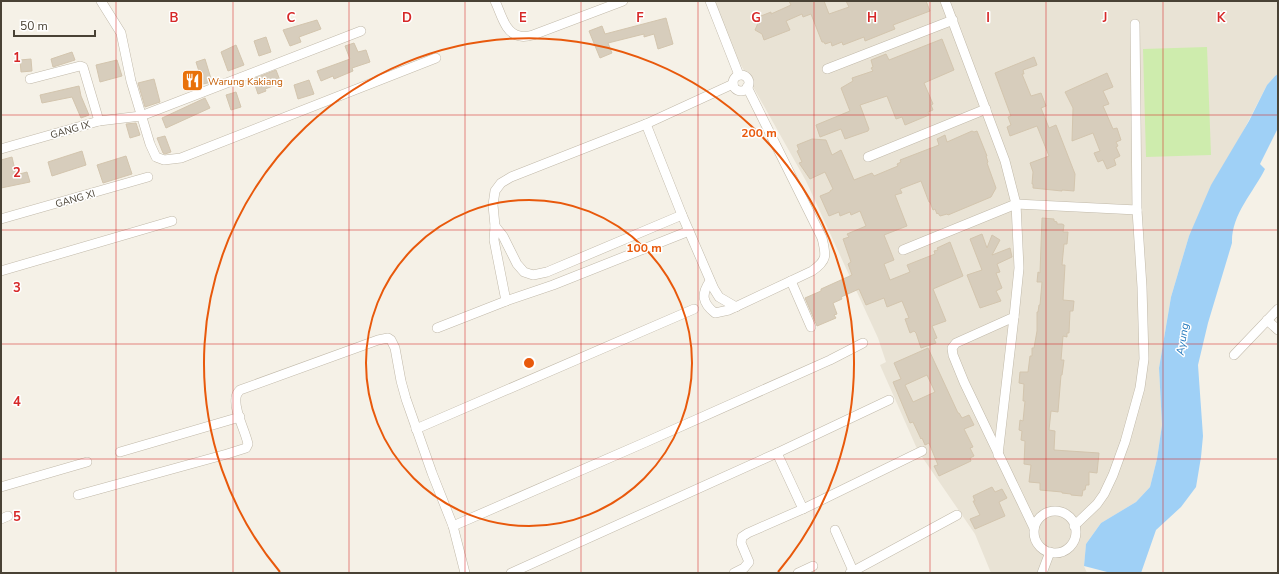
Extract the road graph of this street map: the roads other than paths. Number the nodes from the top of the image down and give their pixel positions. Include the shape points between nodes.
1 (101, 1) edge
2 (495, 1) edge
3 (623, 1) edge
4 (710, 1) edge
5 (945, 1) edge
6 (953, 20) junction
7 (1135, 24) dead end
8 (361, 31) dead end
9 (436, 58) dead end
10 (827, 69) dead end
11 (739, 75) junction
12 (30, 80) dead end
13 (733, 84) junction
14 (747, 87) junction
15 (986, 109) junction
16 (141, 116) junction
17 (99, 121) junction
18 (646, 124) junction
19 (1, 149) edge
20 (868, 157) dead end
21 (148, 177) dead end
22 (1016, 204) junction
23 (1137, 210) junction
24 (682, 215) junction
25 (1, 219) edge
26 (172, 221) dead end
27 (495, 226) junction
28 (689, 231) junction
29 (509, 249) junction
30 (903, 250) dead end
31 (496, 252) junction
32 (1, 271) edge
33 (547, 272) junction
34 (710, 281) junction
35 (791, 281) junction
36 (552, 285) junction
37 (506, 301) junction
38 (736, 307) junction
39 (694, 309) dead end
40 (1278, 309) edge
41 (1014, 317) junction
42 (1267, 320) junction
43 (811, 327) dead end
44 (437, 328) dead end
45 (1278, 330) edge
46 (864, 344) dead end
47 (1234, 355) dead end
48 (889, 400) dead end
49 (240, 417) junction
50 (416, 428) junction
51 (922, 451) dead end
52 (120, 452) dead end
53 (777, 453) junction
54 (998, 455) junction
55 (87, 462) dead end
56 (1, 487) edge
57 (78, 495) dead end
58 (803, 509) junction
59 (957, 515) dead end
60 (453, 526) junction
61 (1074, 526) junction
62 (1034, 528) junction
63 (835, 530) dead end
64 (1050, 552) junction
65 (814, 566) dead end
66 (465, 573) edge
67 (511, 573) edge
68 (734, 573) edge
69 (798, 573) edge
70 (852, 573) edge
71 (1042, 573) edge

1 - 16 street via 121,32
2 - 3 street via 508,29 522,37
4 - 11 street
5 - 6 street
6 - 10 street
6 - 15 street
7 - 23 street
8 - 16 street, GANG IX
9 - 16 street via 181,158 164,160 156,157
11 - 13 street via 734,78
11 - 14 street via 747,79
12 - 17 street via 83,67
13 - 14 street via 741,90
13 - 18 street
14 - 35 street via 824,246 824,260 821,265
15 - 20 street
15 - 22 street via 1005,161
16 - 17 street, GANG IX
17 - 19 street, GANG IX
18 - 24 street
18 - 27 street via 501,183 493,199
21 - 25 street, GANG XI
22 - 23 street
22 - 30 street
22 - 41 street via 1019,268
23 - 61 street via 1142,287 1143,352 1140,388 1125,442 1107,487 1097,504
24 - 28 street
24 - 33 street
26 - 32 street
27 - 29 street
27 - 31 street
28 - 34 street
28 - 36 street
29 - 31 street
29 - 33 street via 524,272 533,275
31 - 37 street
33 - 36 street
34 - 38 street via 719,296
34 - 38 street via 703,293 710,309 715,313
35 - 38 street
35 - 43 street
36 - 37 street
37 - 44 street
39 - 50 street
40 - 42 street
41 - 54 street
41 - 54 street via 956,343 952,348 964,382
42 - 45 street
42 - 47 street
46 - 60 street
48 - 53 street
49 - 50 street via 235,398 240,390 388,338 395,348 401,381
49 - 52 street
49 - 57 street via 247,437 246,448
50 - 60 street
51 - 58 street
53 - 58 street
53 - 67 street
54 - 62 street
55 - 56 street
58 - 68 street via 742,537 741,543 749,562
59 - 70 street
60 - 66 street
61 - 62 street via 1062,512 1050,511 1040,517
61 - 64 street via 1072,544 1062,551
62 - 64 street via 1034,536 1038,543
63 - 70 street
64 - 71 street
65 - 69 street

